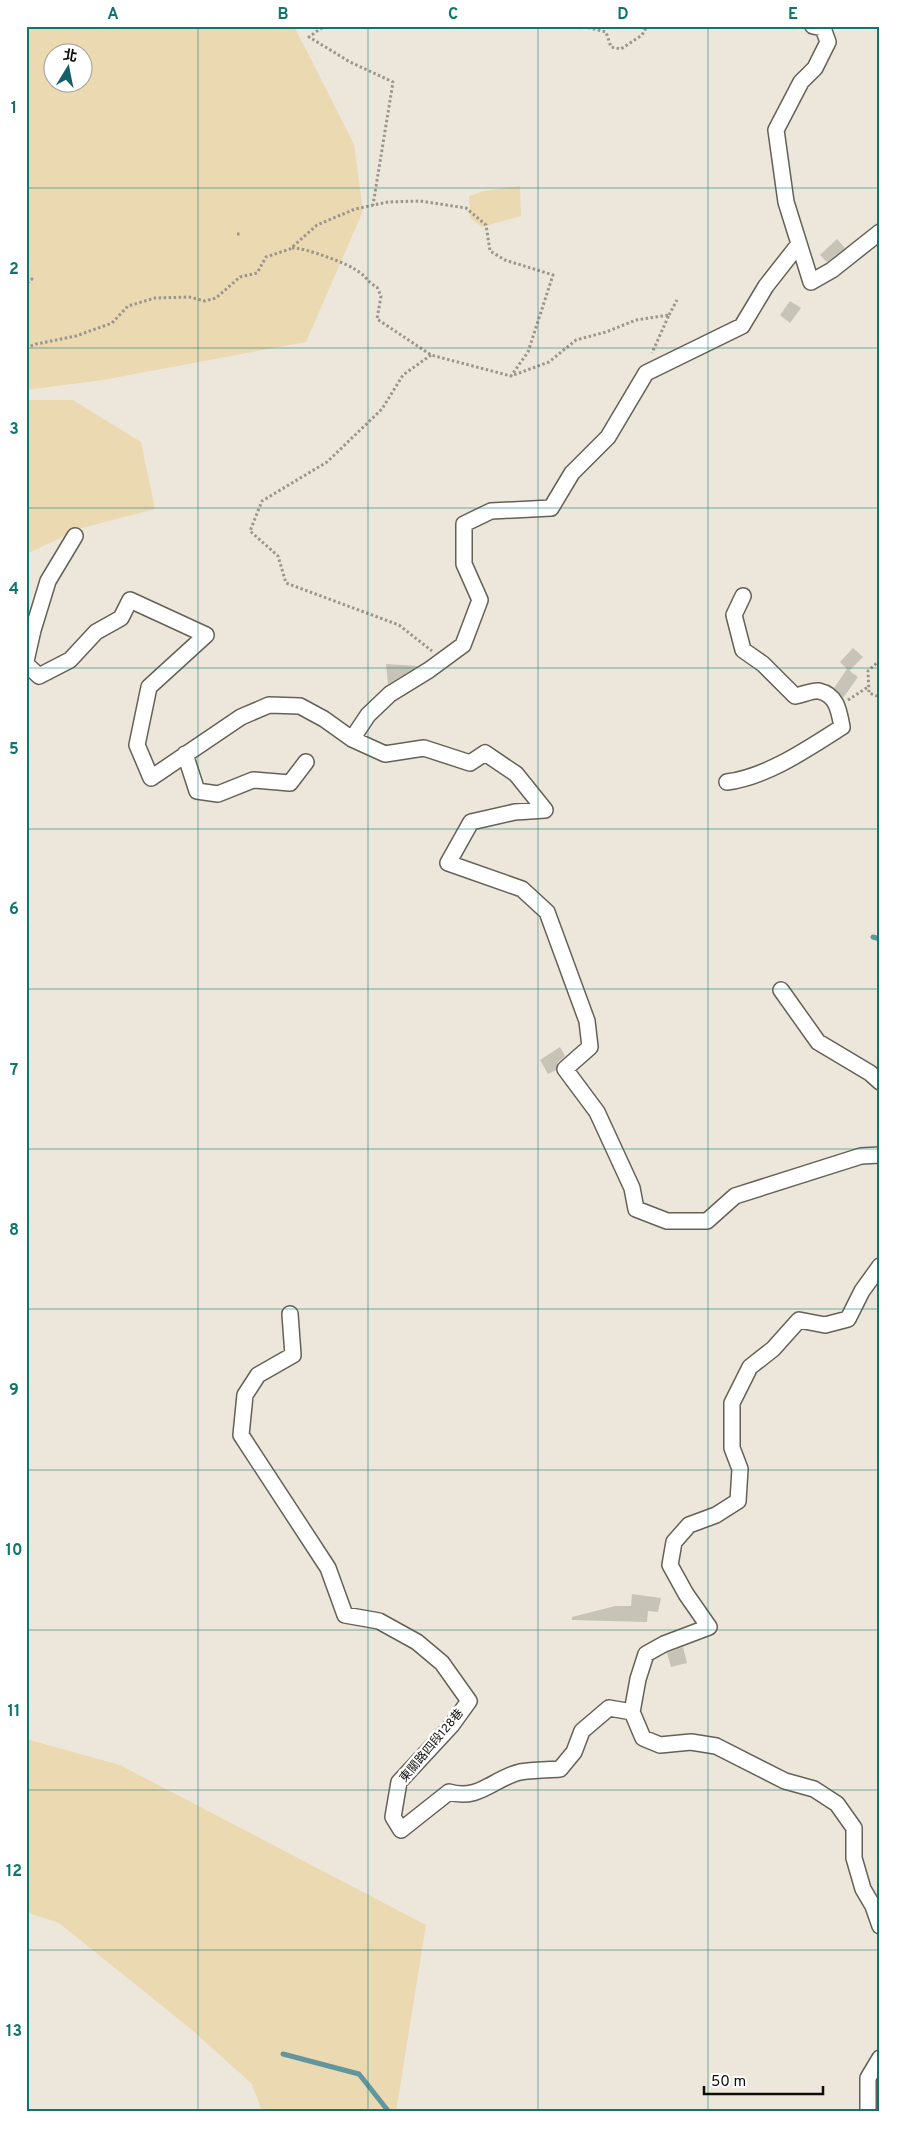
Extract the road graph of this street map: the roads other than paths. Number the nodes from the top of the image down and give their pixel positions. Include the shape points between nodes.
1 (812, 26) edge
2 (880, 232) edge
3 (799, 244) junction
4 (75, 536) dead end
5 (743, 596) dead end
6 (26, 660) edge
7 (26, 664) edge
8 (352, 740) junction
9 (185, 754) junction
10 (306, 762) dead end
11 (727, 782) dead end
12 (781, 990) dead end
13 (880, 1082) edge
14 (880, 1155) edge
15 (880, 1266) edge
16 (290, 1314) dead end
17 (632, 1712) junction
18 (880, 1926) edge
19 (880, 2058) edge
20 (868, 2112) edge

1 - 3 street via 823,28 828,42 815,68 801,82 776,130 786,202
2 - 3 street via 832,270 811,282
3 - 8 street via 766,286 742,326 646,372 608,437 572,473 551,508 491,511 464,524 464,564 480,600 463,646 390,694 368,715
4 - 6 street via 48,581
5 - 11 street via 734,615 743,650 763,664 795,696 818,691 833,698 842,726 805,751 744,780
7 - 9 street via 39,676 70,660 96,632 121,618 130,600 198,630 206,635 149,687 137,745 151,778
8 - 9 street via 300,706 269,705 241,717
8 - 14 street via 385,754 424,748 470,763 485,753 516,774 545,810 515,812 471,822 448,863 522,889 548,912 587,1021 590,1046 565,1069 598,1112 632,1188 636,1209 667,1221 707,1221 735,1196 861,1156
9 - 10 street via 197,791 218,794 253,780 290,783
12 - 13 street via 818,1042
15 - 17 street via 848,1319 825,1325 800,1320 750,1368 732,1403 732,1448 740,1469 738,1501 716,1516 688,1525 674,1542 670,1565 710,1627 646,1654
16 - 17 street, 東關路四段128巷 via 293,1355 258,1375 245,1395 241,1435 328,1568 344,1615 379,1621 417,1642 442,1663 469,1701 451,1726 399,1782 393,1817 401,1830 449,1792 462,1796 518,1773 560,1769 574,1752 582,1731 609,1708
17 - 18 street via 643,1738 660,1745 691,1742 716,1746 785,1781 814,1789 837,1804 854,1828 854,1858 862,1889 874,1906
19 - 20 street via 868,2078

